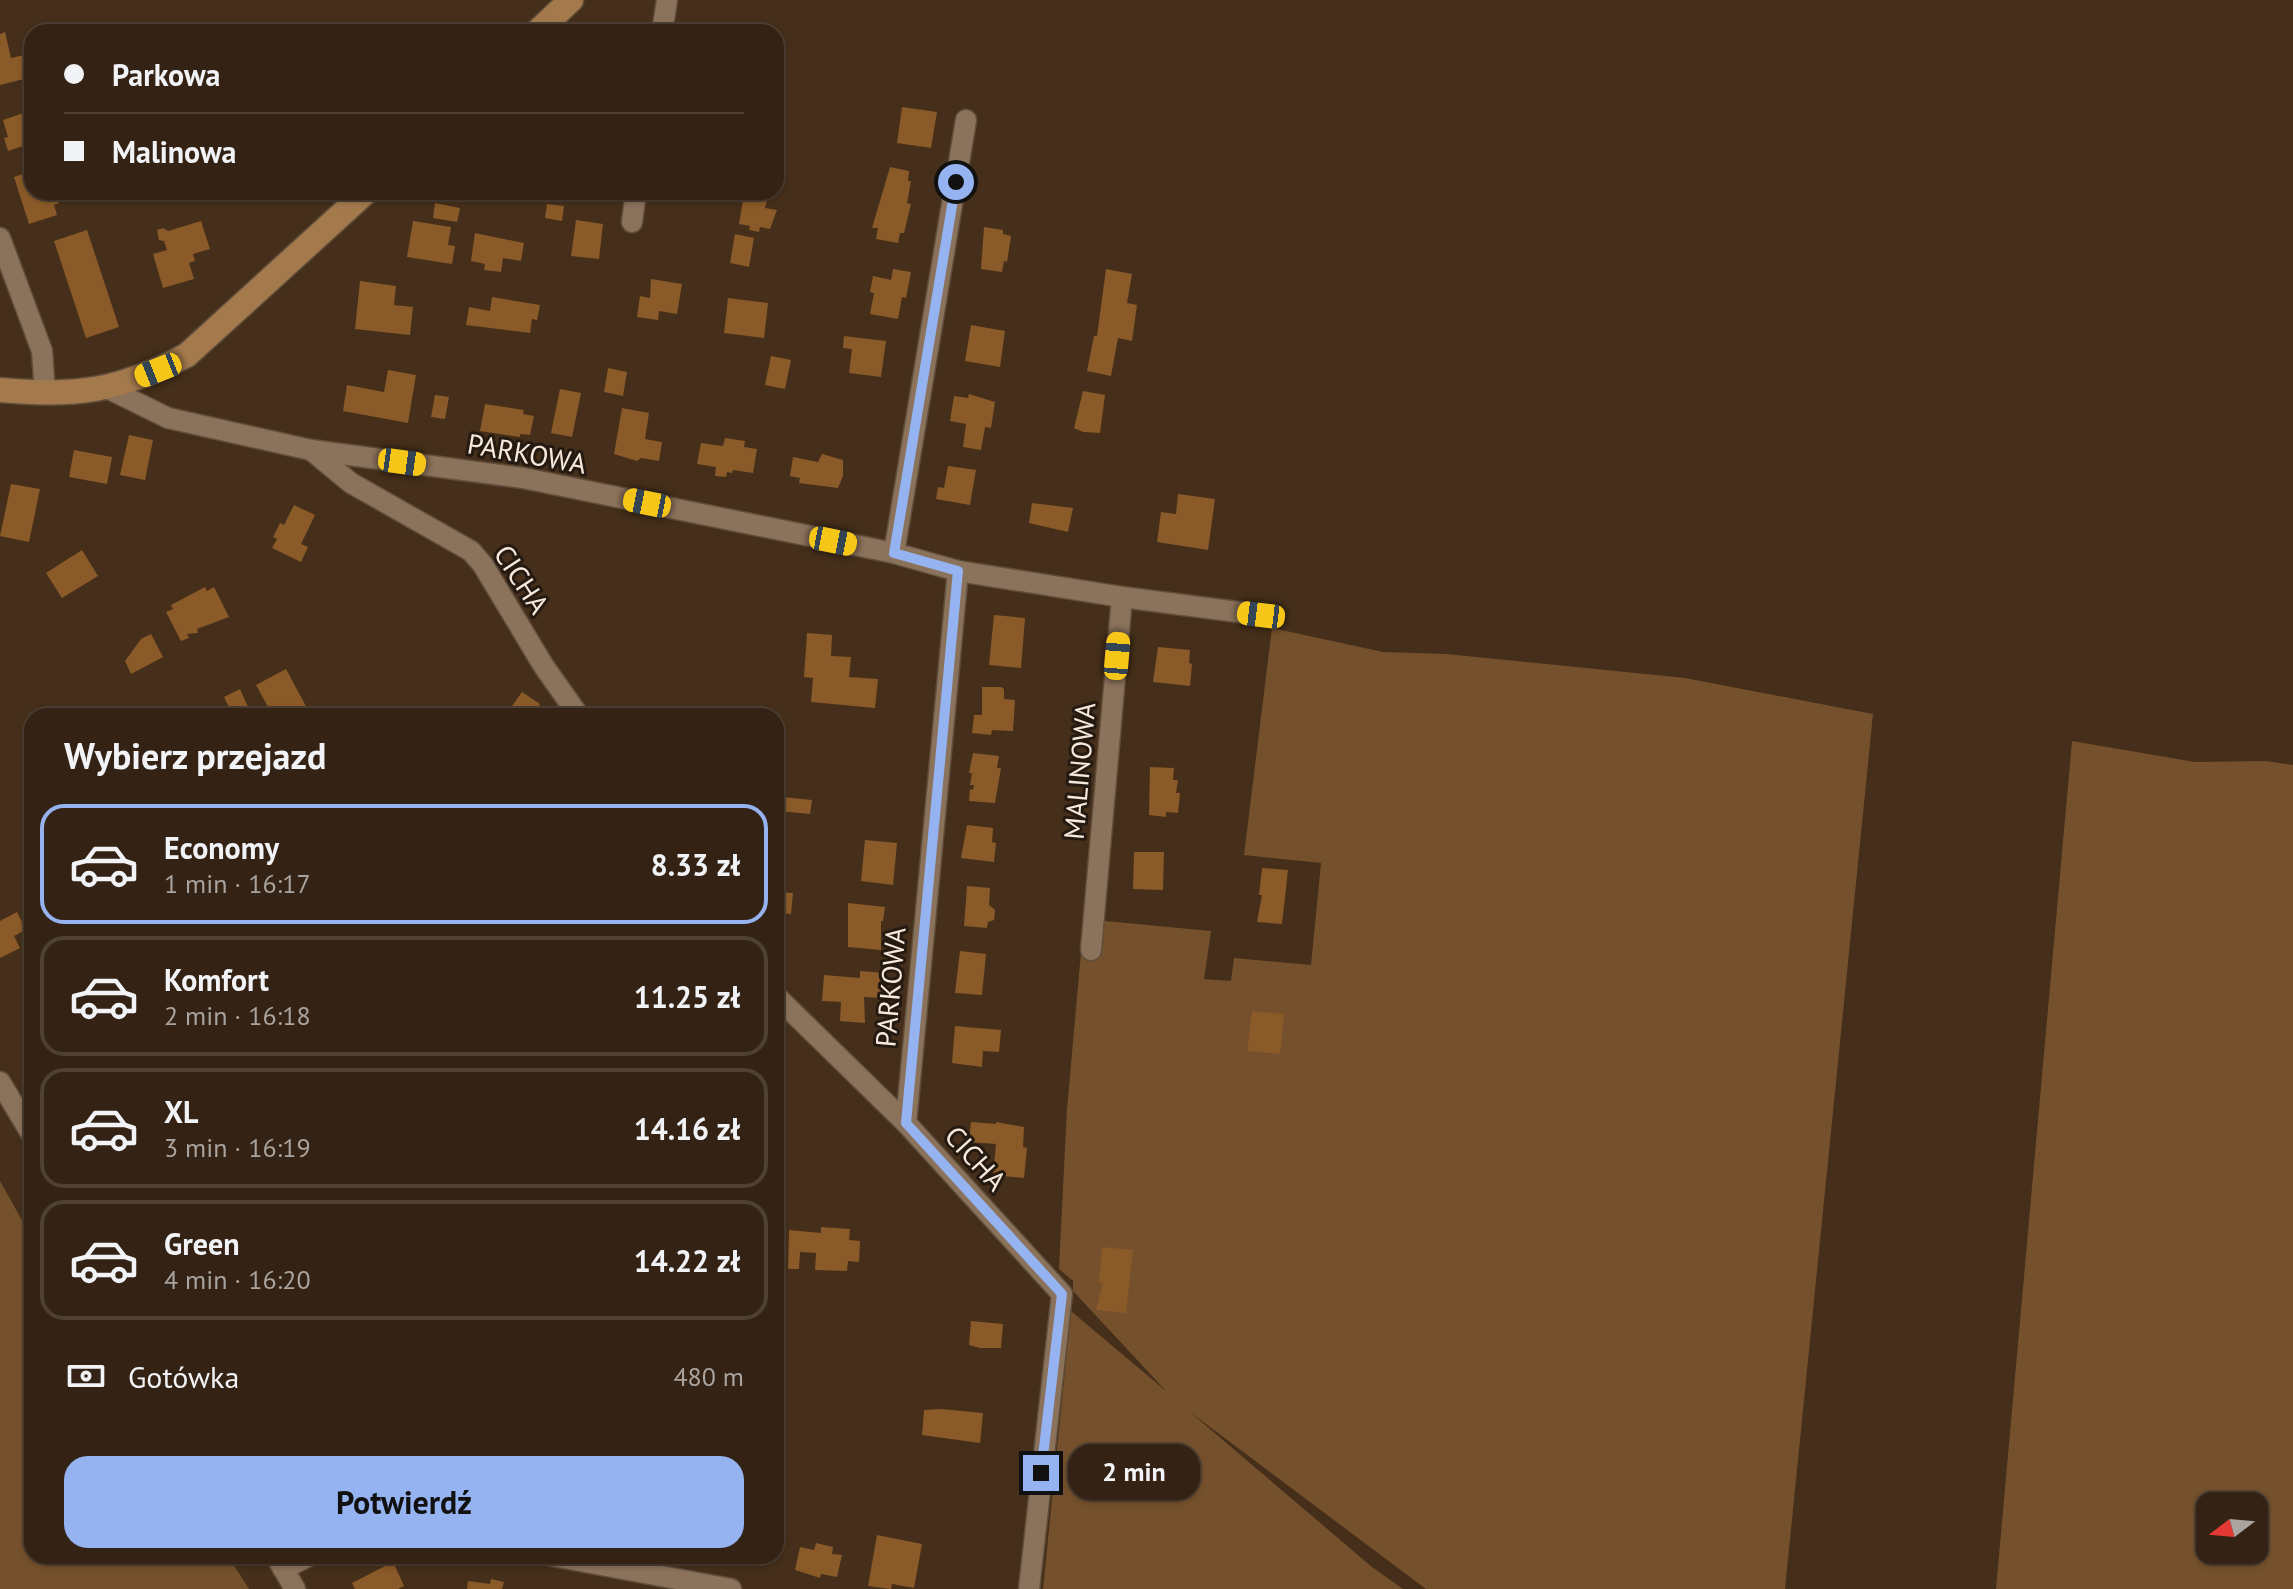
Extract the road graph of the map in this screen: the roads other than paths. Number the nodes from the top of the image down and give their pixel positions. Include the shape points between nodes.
1 (571, 0) edge
2 (667, 0) edge
3 (546, 24) edge
4 (663, 24) edge
5 (966, 120) dead end
6 (357, 200) edge
7 (635, 200) edge
8 (632, 222) dead end
9 (0, 238) edge
10 (107, 388) junction
11 (0, 390) edge
12 (45, 394) junction
13 (311, 450) junction
14 (894, 553) junction
15 (958, 571) junction
16 (1122, 597) junction
17 (1261, 615) dead end
18 (573, 708) edge
19 (1091, 950) dead end
20 (784, 1004) edge
21 (0, 1082) edge
22 (24, 1122) edge
23 (906, 1123) junction
24 (280, 1564) edge
25 (596, 1564) edge
26 (295, 1589) edge
27 (731, 1589) edge
28 (1029, 1589) edge

1 - 3 street
2 - 4 street
5 - 14 street
6 - 10 street via 197,347 158,370
7 - 8 street
9 - 12 street via 42,351
10 - 12 street
10 - 13 street, PARKOWA via 129,402 190,424
11 - 12 street
13 - 14 street, PARKOWA via 523,478
13 - 18 street, CICHA via 351,483 471,551
14 - 15 street, PARKOWA
15 - 16 street, PARKOWA
15 - 23 street, PARKOWA
16 - 17 street, PARKOWA
16 - 19 street, MALINOWA
20 - 23 street, CICHA
21 - 22 street
23 - 28 street, CICHA via 1062,1294
24 - 26 street
25 - 27 street

